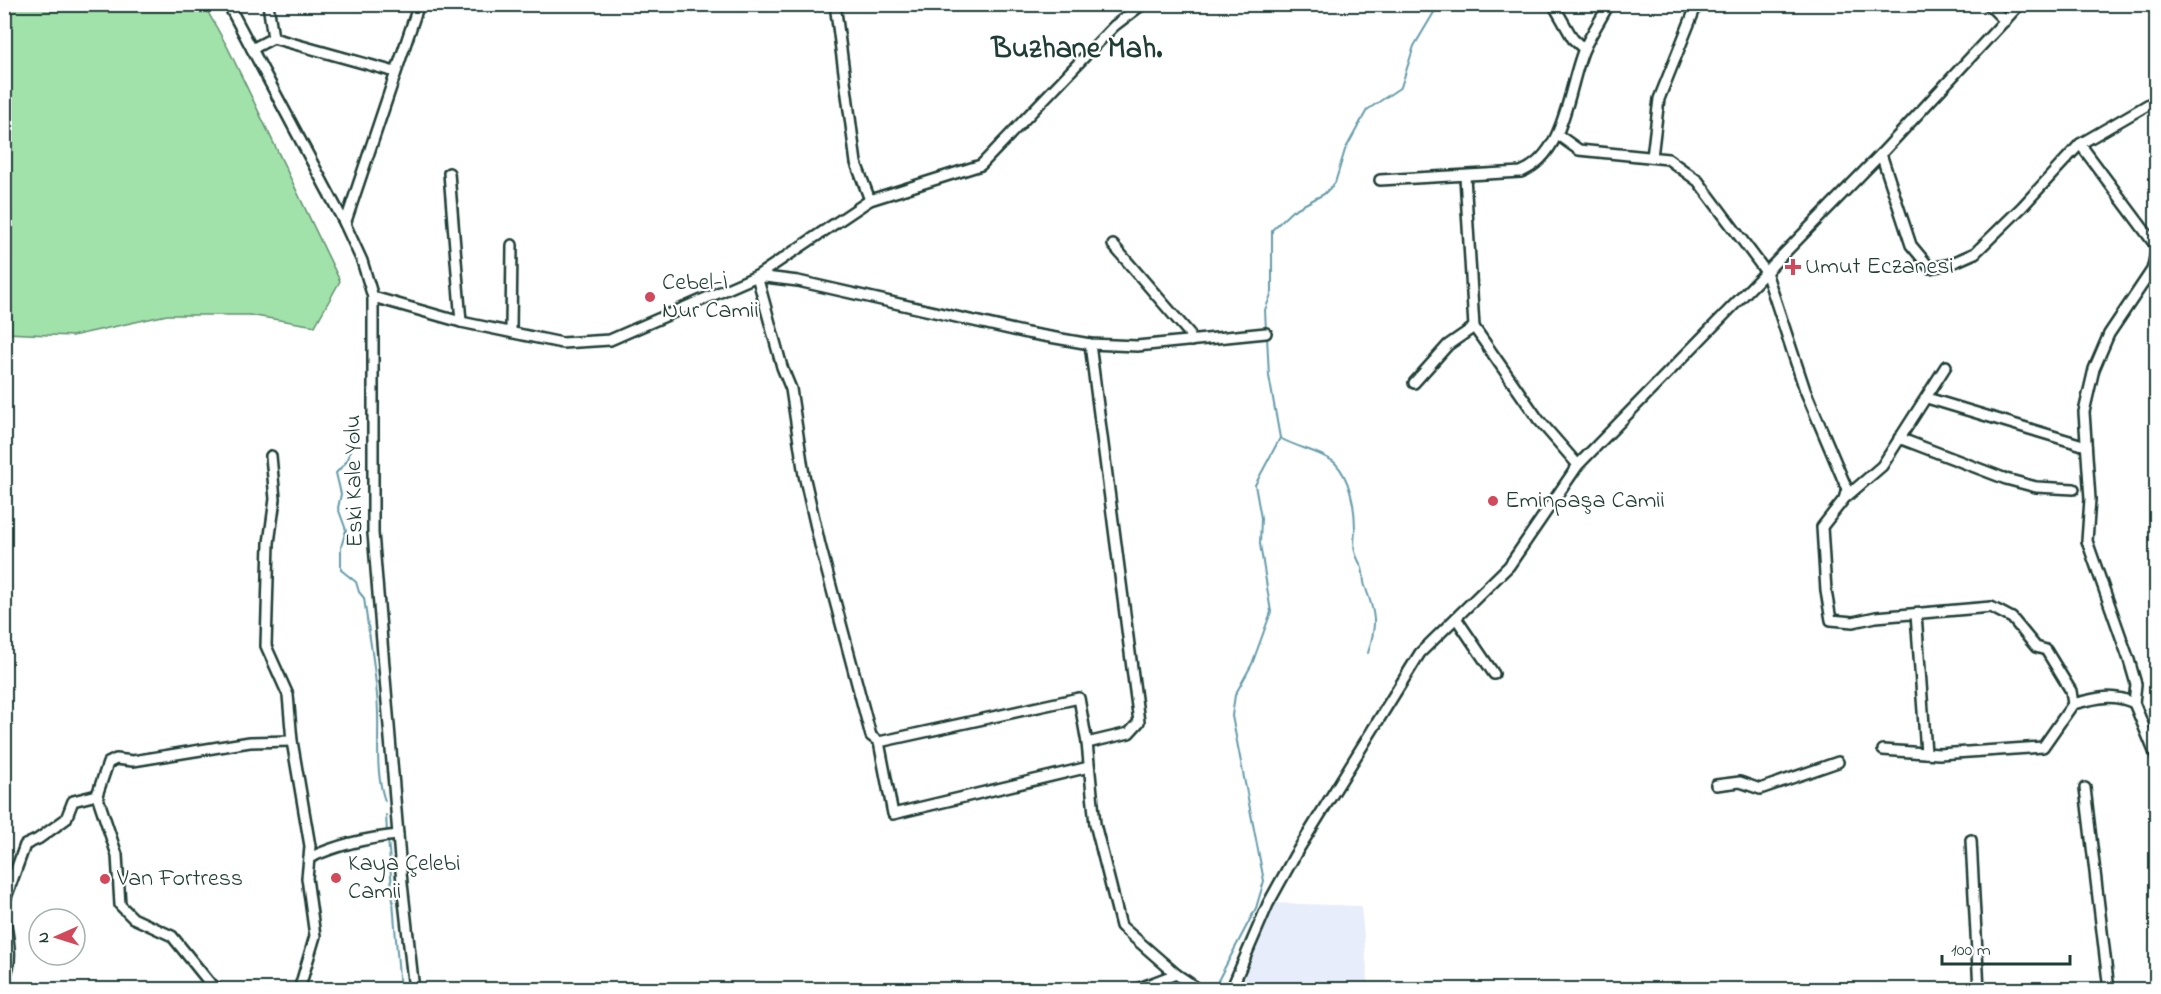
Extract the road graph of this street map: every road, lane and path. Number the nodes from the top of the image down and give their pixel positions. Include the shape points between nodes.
1 (228, 4) edge
2 (268, 4) edge
3 (419, 4) edge
4 (835, 4) edge
5 (1143, 4) edge
6 (1553, 4) edge
7 (1609, 4) edge
8 (1698, 4) edge
9 (1988, 4) edge
10 (2020, 4) edge
11 (2005, 21) junction
12 (273, 38) junction
13 (252, 49) junction
14 (1584, 49) junction
15 (394, 72) junction
16 (2157, 100) edge
17 (1558, 135) junction
18 (2080, 144) junction
19 (1881, 154) junction
20 (1652, 157) junction
21 (449, 172) dead end
22 (1465, 176) junction
23 (1380, 180) dead end
24 (870, 200) junction
25 (345, 224) junction
26 (512, 245) dead end
27 (1113, 245) dead end
28 (2157, 246) edge
29 (2157, 254) edge
30 (1766, 272) junction
31 (757, 276) junction
32 (373, 297) junction
33 (461, 322) junction
34 (1474, 327) junction
35 (511, 331) junction
36 (1266, 333) dead end
37 (1191, 340) junction
38 (1090, 344) junction
39 (1946, 366) dead end
40 (1414, 383) dead end
41 (1927, 398) junction
42 (1899, 438) junction
43 (2086, 446) junction
44 (271, 456) dead end
45 (1578, 465) junction
46 (2074, 489) dead end
47 (1844, 498) junction
48 (1916, 614) junction
49 (1456, 618) junction
50 (1494, 674) dead end
51 (2134, 703) junction
52 (2073, 704) junction
53 (292, 741) junction
54 (879, 742) junction
55 (1087, 742) junction
56 (1883, 750) dead end
57 (1926, 753) junction
58 (2157, 756) edge
59 (1838, 762) dead end
60 (1089, 767) junction
61 (1716, 785) dead end
62 (2085, 788) dead end
63 (97, 795) junction
64 (396, 835) junction
65 (1971, 840) dead end
66 (309, 858) junction
67 (4, 903) edge
68 (4, 911) edge
69 (1176, 974) junction
70 (4, 978) edge
71 (219, 990) edge
72 (299, 990) edge
73 (414, 990) edge
74 (1134, 990) edge
75 (1200, 990) edge
76 (1231, 990) edge
77 (1979, 990) edge
78 (2109, 990) edge

1 - 13 street, Eski Kale Yolu
2 - 12 street
3 - 15 street
4 - 24 street via 856,163
5 - 24 street via 1114,26 981,165
6 - 14 street via 1573,39
7 - 14 street
8 - 20 street via 1659,99
9 - 11 street
10 - 11 street
11 - 19 street
12 - 13 street
12 - 15 street
13 - 25 street, Eski Kale Yolu
14 - 17 street
15 - 25 street
16 - 18 street
17 - 20 street via 1579,150
17 - 22 street via 1531,168
18 - 19 street via 1975,253 1930,268 1911,245
18 - 28 street
19 - 30 street
20 - 30 street via 1668,159 1698,181
21 - 33 street
22 - 23 street
22 - 34 street
24 - 31 street
25 - 32 street, Eski Kale Yolu
26 - 35 street
27 - 37 street
29 - 43 street via 2152,270 2109,334 2094,369 2084,412
30 - 45 street
30 - 47 street via 1805,390 1843,475 1847,489
31 - 35 street via 610,340 562,343
31 - 38 street via 798,281
31 - 54 street via 791,389 804,475 832,592 871,736
32 - 33 street
32 - 64 street, Eski Kale Yolu via 373,533
33 - 35 street
34 - 40 street via 1448,345
34 - 45 street via 1538,419
36 - 37 street
37 - 38 street via 1137,346
38 - 55 street via 1138,722 1129,733
39 - 41 street
41 - 42 street
41 - 43 street
42 - 46 street via 2006,479 2036,487
42 - 47 street via 1882,466
43 - 51 street via 2090,499 2087,541 2133,676
44 - 53 street via 275,499 269,543 266,646 288,695
45 - 49 street via 1509,566
47 - 48 street via 1822,527 1831,620 1853,622
48 - 52 street via 1991,607 2012,618 2036,647 2046,650 2071,691
48 - 57 street
49 - 50 street
49 - 76 street via 1420,653 1294,855
51 - 52 street via 2108,696
51 - 58 street
52 - 57 street via 2043,747
53 - 63 street via 221,746 132,761 116,759 108,763
53 - 66 street
54 - 55 street via 1079,698
54 - 60 street via 893,814
55 - 60 street
56 - 57 street
59 - 61 street via 1760,789 1740,783
60 - 69 street via 1095,824 1121,926
62 - 78 street
63 - 67 street via 73,801 66,819 25,845
63 - 71 street via 117,855 120,905 133,918 172,936
64 - 66 street via 335,846
64 - 73 street, Eski Kale Yolu
65 - 77 street
66 - 72 street via 307,878 315,936
68 - 70 street via 9,947 9,971
69 - 74 street
69 - 75 street

